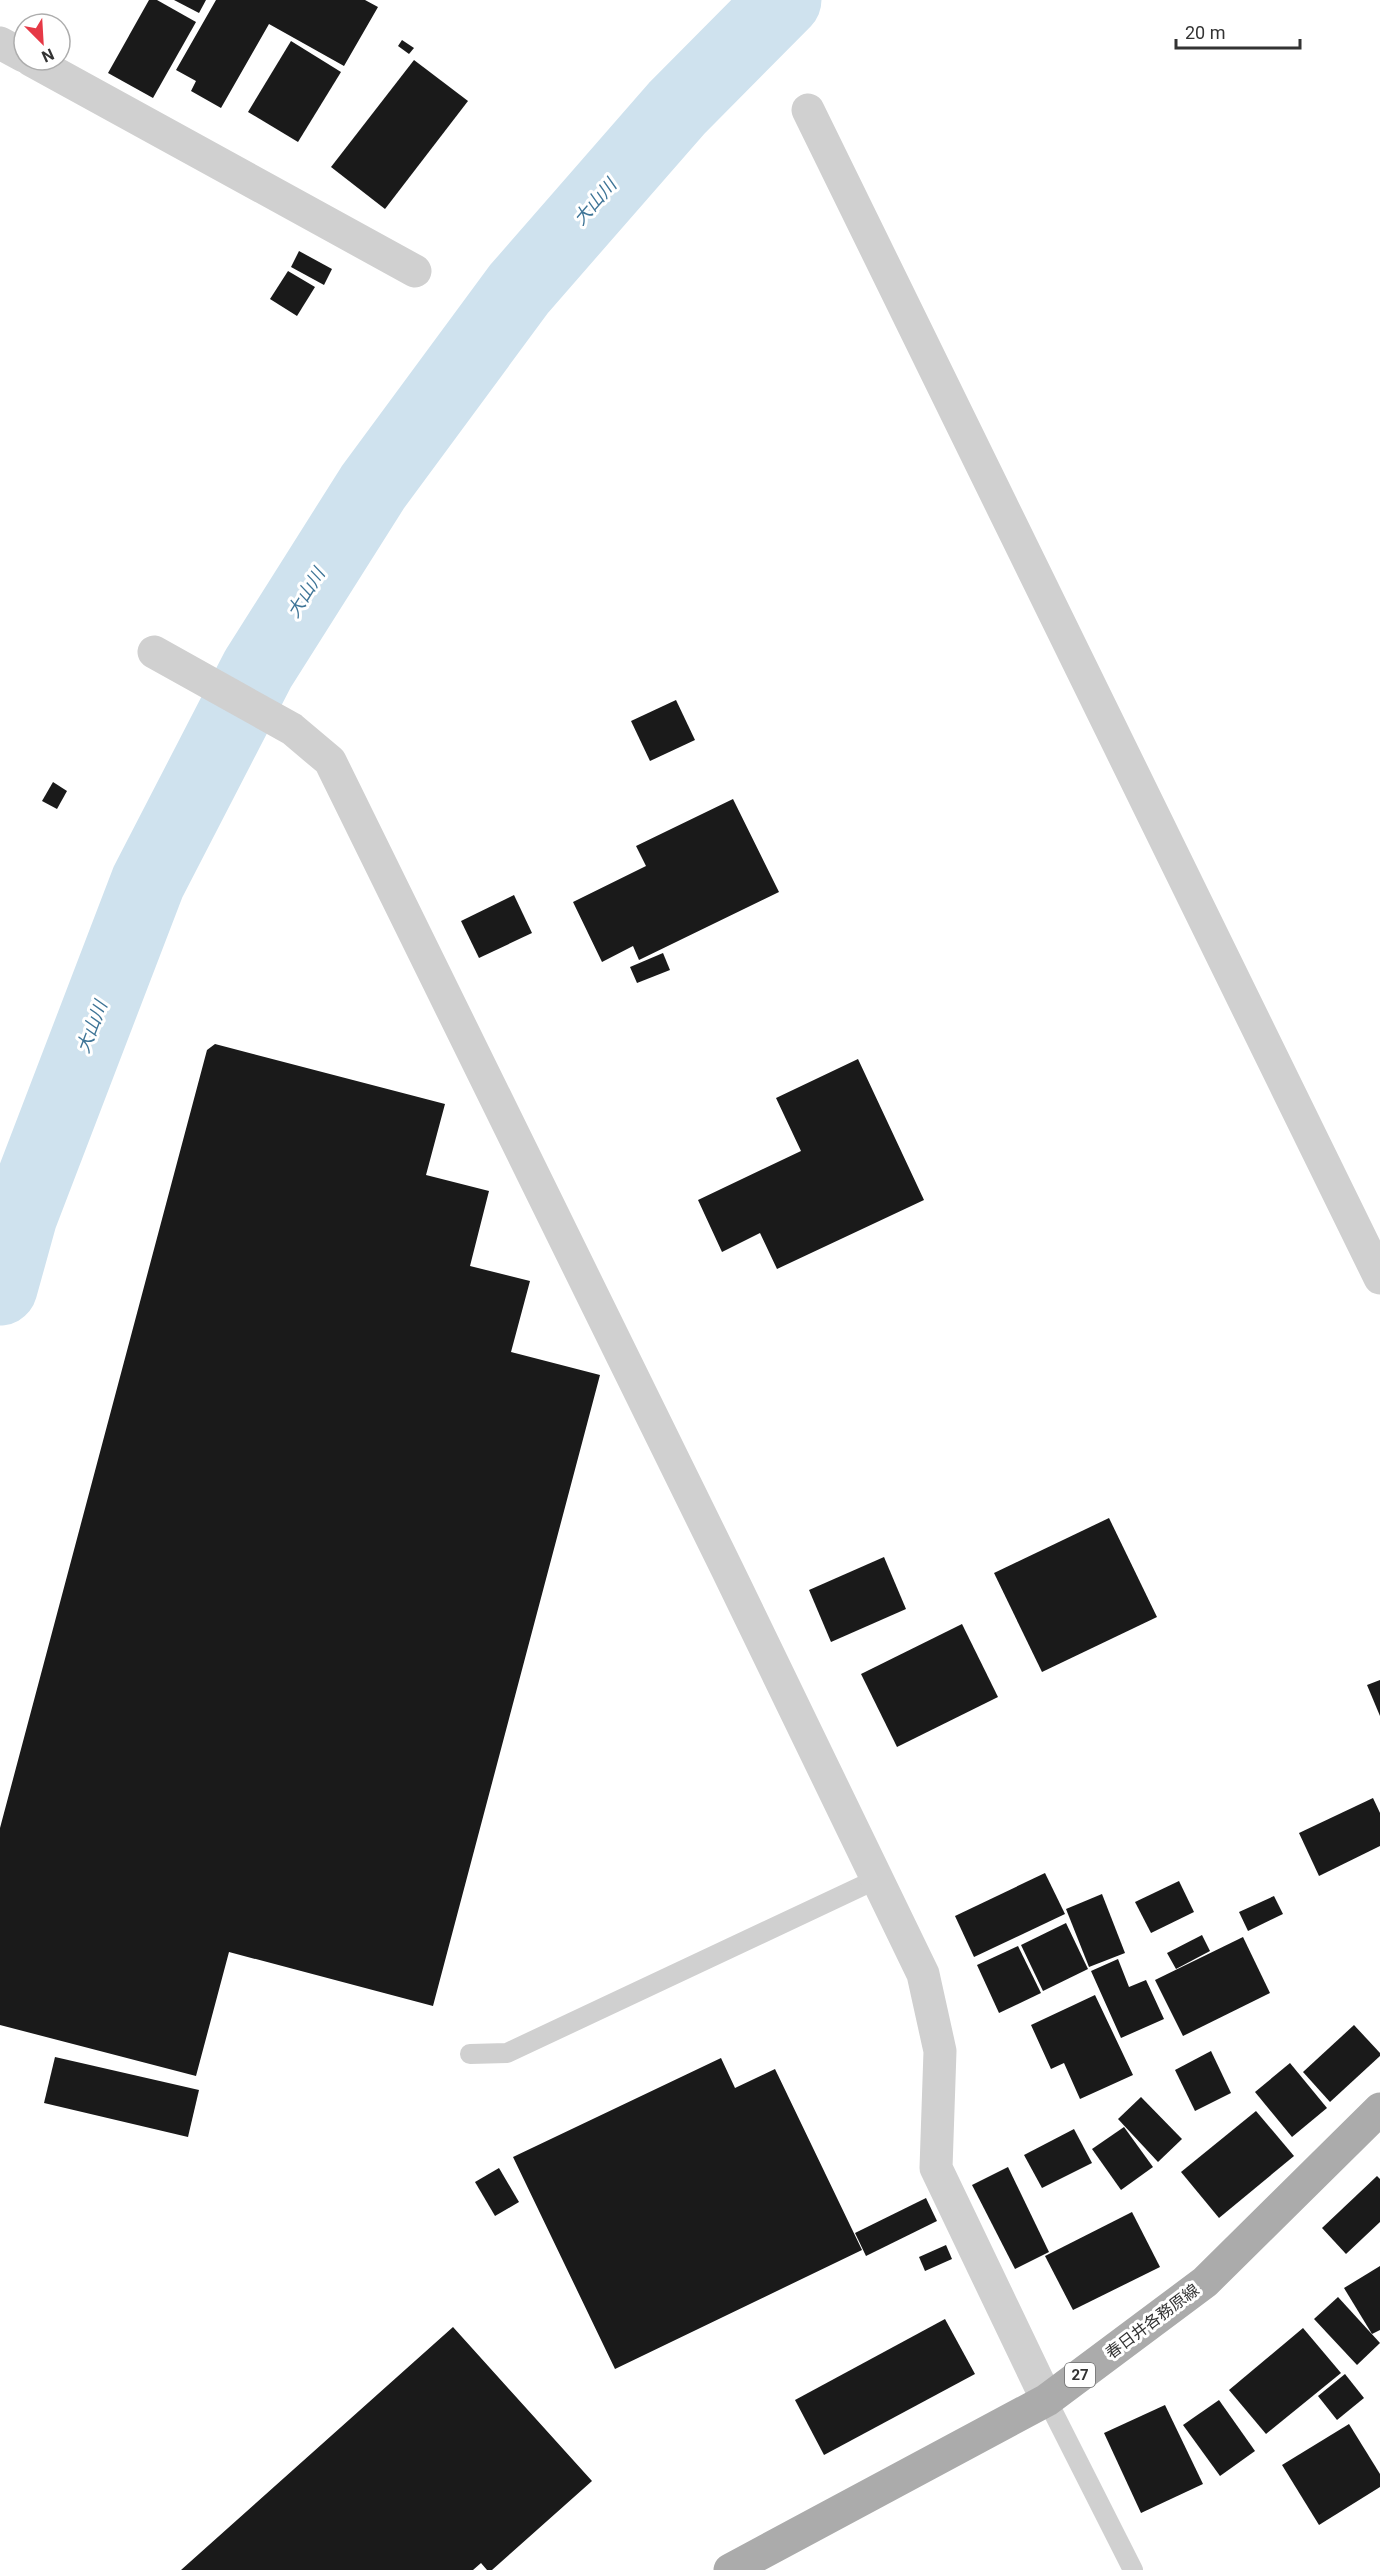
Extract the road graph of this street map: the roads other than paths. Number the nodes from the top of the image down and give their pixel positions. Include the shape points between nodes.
1 (53, 72) edge
2 (808, 110) dead end
3 (415, 271) dead end
4 (154, 652) dead end
5 (1380, 1278) edge
6 (877, 1879) junction
7 (470, 2054) dead end
8 (1380, 2109) edge
9 (1047, 2400) junction
10 (730, 2570) edge
11 (1133, 2570) edge

1 - 3 street
2 - 5 street
4 - 6 street via 292,729 330,761
6 - 7 lane via 507,2053
6 - 9 street via 923,1974 940,2051 936,2168
8 - 9 main road, 春日井各務原線 / 27 via 1205,2282
9 - 10 main road, 春日井各務原線 / 27
9 - 11 lane

